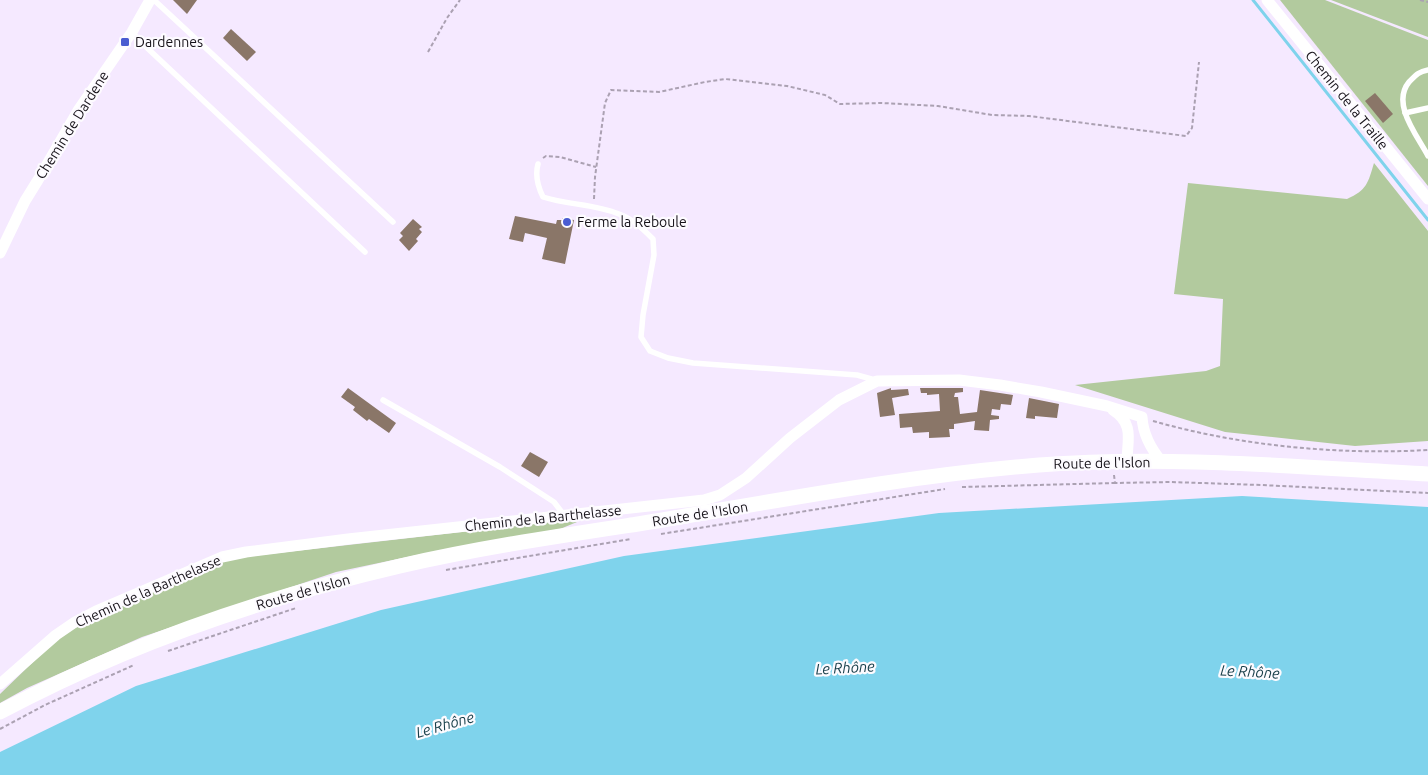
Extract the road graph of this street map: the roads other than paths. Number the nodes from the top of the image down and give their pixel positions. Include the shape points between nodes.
1 (150, 0) edge
2 (154, 0) edge
3 (1266, 0) edge
4 (132, 32) junction
5 (1428, 70) edge
6 (1428, 108) edge
7 (1405, 113) junction
8 (1426, 148) edge
9 (1428, 156) edge
10 (538, 164) road end
11 (1428, 199) edge
12 (393, 222) dead end
13 (365, 252) dead end
14 (0, 253) edge
15 (877, 381) junction
16 (383, 400) dead end
17 (1107, 406) junction
18 (1120, 462) junction
19 (1162, 462) junction
20 (1428, 474) edge
21 (564, 515) junction
22 (0, 684) edge
23 (0, 712) edge

1 - 4 street, Chemin de Dardene
2 - 12 lane
3 - 11 street, Chemin de la Traille
4 - 13 lane
4 - 14 street, Chemin de Dardene via 79,109 25,201
5 - 7 lane via 1417,72 1404,89 1402,103
6 - 7 lane
7 - 8 lane
8 - 9 lane
10 - 15 lane via 538,187 543,197 620,214 641,226 653,239 654,255 641,337 650,351 693,363 858,375
15 - 17 street, Chemin de la Barthelasse via 959,380
15 - 21 street, Chemin de la Barthelasse via 839,400 746,478 720,495 704,500
16 - 21 lane via 500,467 554,502
17 - 18 street via 1127,424 1129,433
17 - 19 street, Chemin de la Barthelasse via 1142,417 1150,446
18 - 19 street, Route de l'Islon
18 - 23 street, Route de l'Islon via 1041,465 915,479 506,545 401,566 235,612 131,650
19 - 20 street, Route de l'Islon via 1284,465
21 - 22 street, Chemin de la Barthelasse via 339,540 222,557 75,622

